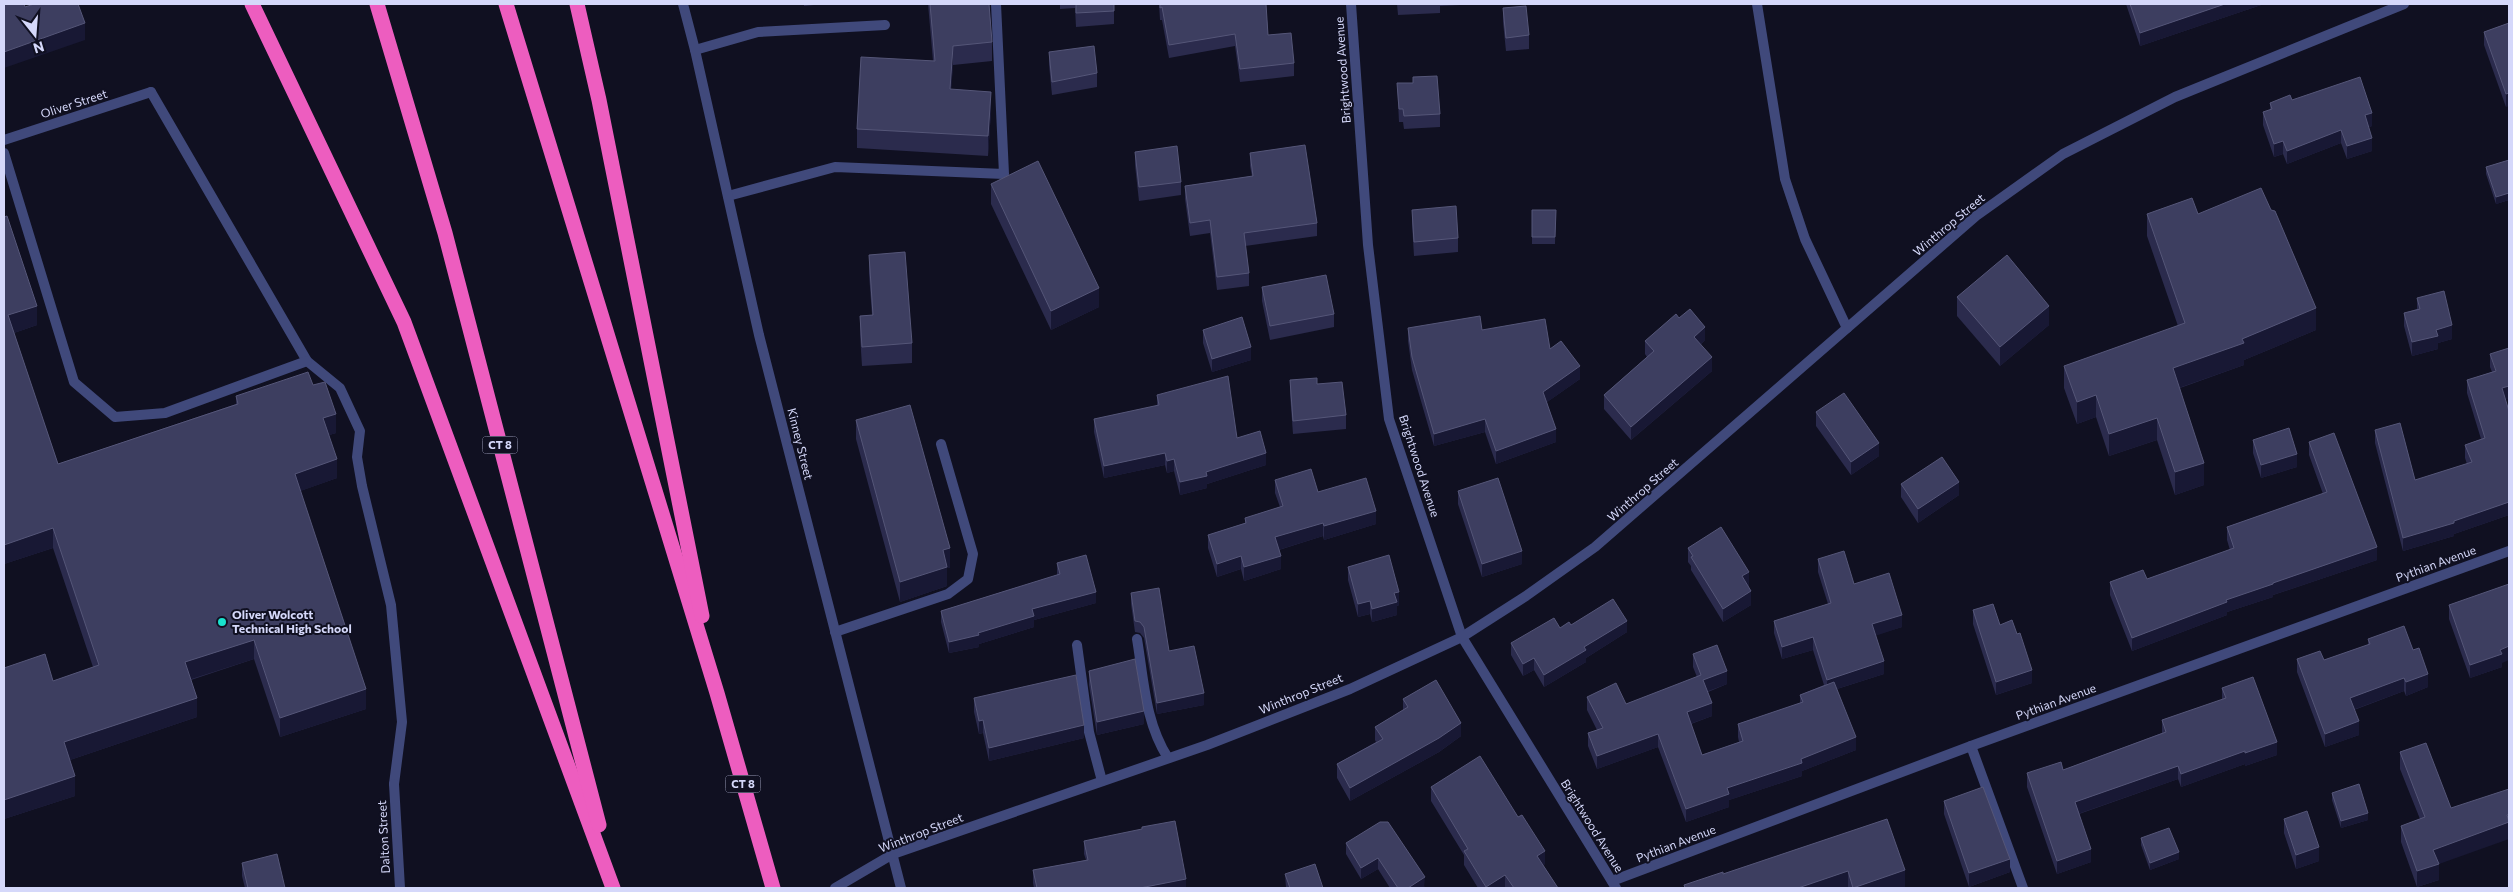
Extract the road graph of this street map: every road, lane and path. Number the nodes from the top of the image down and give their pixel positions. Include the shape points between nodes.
1 (252, 4) edge
2 (377, 4) edge
3 (506, 4) edge
4 (577, 4) edge
5 (683, 4) edge
6 (996, 4) edge
7 (1351, 4) edge
8 (1757, 4) edge
9 (2404, 4) edge
10 (885, 25) dead end
11 (695, 50) junction
12 (4, 140) edge
13 (4, 153) edge
14 (728, 196) junction
15 (1847, 328) junction
16 (307, 361) junction
17 (942, 444) dead end
18 (2509, 551) edge
19 (835, 632) junction
20 (1462, 637) junction
21 (1137, 639) dead end
22 (1077, 646) dead end
23 (717, 693) junction
24 (1971, 746) junction
25 (1168, 758) junction
26 (1102, 781) junction
27 (893, 854) junction
28 (771, 882) edge
29 (1614, 885) edge
30 (400, 888) edge
31 (614, 888) edge
32 (835, 888) edge
33 (901, 888) edge
34 (2023, 888) edge

1 - 31 highway via 404,322
2 - 31 highway, CT 8 via 445,233
3 - 23 highway, CT 8
4 - 23 highway
5 - 11 street, Kinney Street
6 - 14 street via 1004,174 835,167
7 - 20 street, Brightwood Avenue via 1368,245 1389,419
8 - 15 street via 1784,179 1804,239
9 - 15 street, Winthrop Street via 2175,97 2063,154 1976,216
10 - 11 street via 758,32
11 - 14 street, Kinney Street
12 - 16 street, Oliver Street via 151,92
13 - 16 street via 74,382 115,416 166,413
14 - 19 street, Kinney Street via 759,336
15 - 20 street, Winthrop Street via 1595,548
16 - 30 street, Dalton Street via 340,388 360,431 357,457 362,486 391,605 402,722 394,784
17 - 19 street via 973,554 968,579 948,594
18 - 24 street, Pythian Avenue
19 - 27 street, Kinney Street
20 - 25 street, Winthrop Street via 1350,689
20 - 29 street, Brightwood Avenue
21 - 25 street via 1151,724
22 - 26 street via 1089,732
23 - 28 highway, CT 8
24 - 29 street, Pythian Avenue
24 - 34 street
25 - 26 street, Winthrop Street
26 - 27 street, Winthrop Street
27 - 32 street, Winthrop Street
27 - 33 street, Kinney Street

